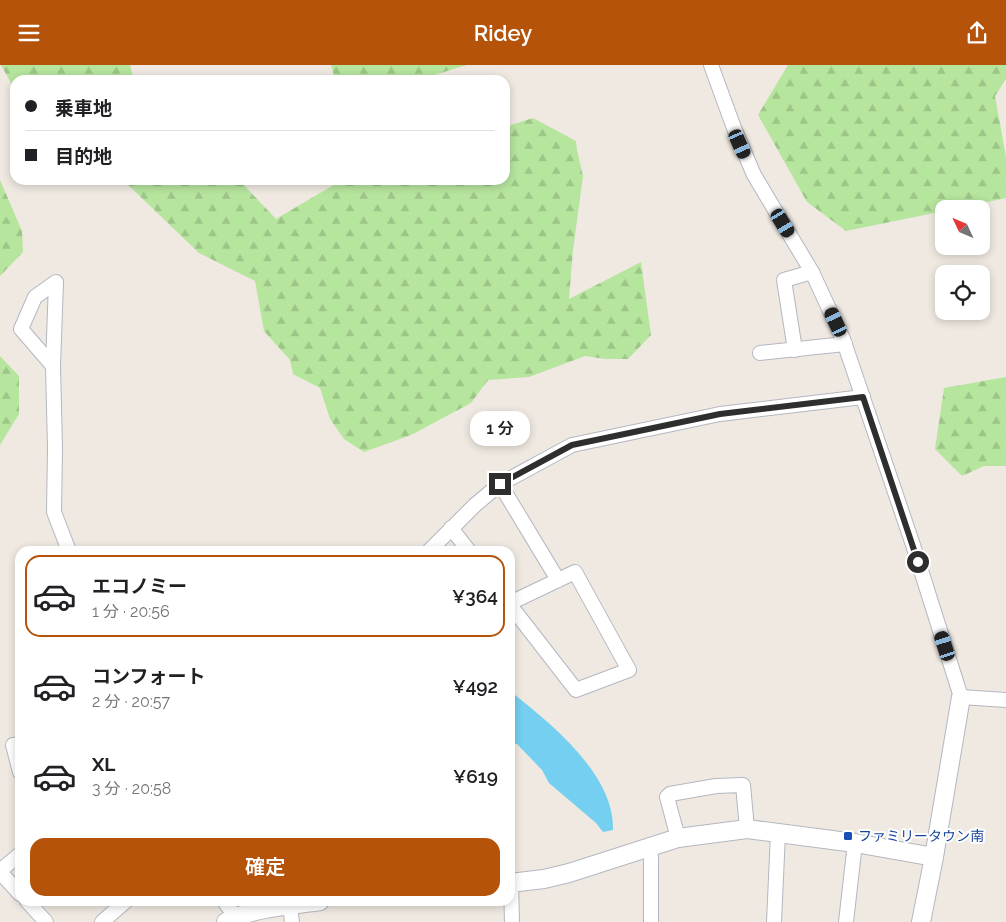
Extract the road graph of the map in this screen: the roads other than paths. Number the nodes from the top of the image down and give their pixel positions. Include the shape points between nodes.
1 (711, 65) edge
2 (812, 272) junction
3 (845, 344) junction
4 (795, 350) junction
5 (760, 353) dead end
6 (53, 366) junction
7 (863, 397) junction
8 (500, 484) junction
9 (451, 528) junction
10 (67, 546) edge
11 (434, 546) edge
12 (465, 546) edge
13 (558, 580) junction
14 (515, 602) edge
15 (515, 611) edge
16 (961, 697) junction
17 (1006, 700) edge
18 (747, 829) junction
19 (778, 833) junction
20 (678, 838) junction
21 (855, 843) junction
22 (649, 847) junction
23 (934, 857) junction
24 (15, 858) edge
25 (0, 871) edge
26 (515, 882) edge
27 (15, 888) edge
28 (32, 906) edge
29 (120, 906) edge
30 (226, 906) edge
31 (309, 906) edge
32 (511, 906) edge
33 (291, 914) edge
34 (230, 919) edge
35 (46, 922) edge
36 (102, 922) edge
37 (512, 922) edge
38 (650, 922) edge
39 (774, 922) edge
40 (846, 922) edge
41 (921, 922) edge

1 - 2 street via 754,175
2 - 3 street
2 - 4 street via 784,280
3 - 4 street
3 - 7 street
4 - 5 street
6 - 6 street via 54,357 56,282 35,297 21,329
6 - 10 street via 54,512
7 - 8 street via 720,414 572,445
7 - 16 street
8 - 9 street
8 - 13 street
9 - 11 street
9 - 12 street
13 - 14 street
13 - 15 street via 575,572 629,670 576,690
16 - 17 street
16 - 23 street
18 - 19 street
18 - 20 street
18 - 20 street via 743,785 716,786 670,793 667,797
19 - 21 street
19 - 39 street
20 - 22 street
21 - 23 street
21 - 40 street
22 - 26 street via 569,873
22 - 38 street
23 - 41 street
24 - 25 street
25 - 27 street
28 - 35 street
29 - 36 street
30 - 34 street
31 - 33 street
32 - 37 street
33 - 34 street

